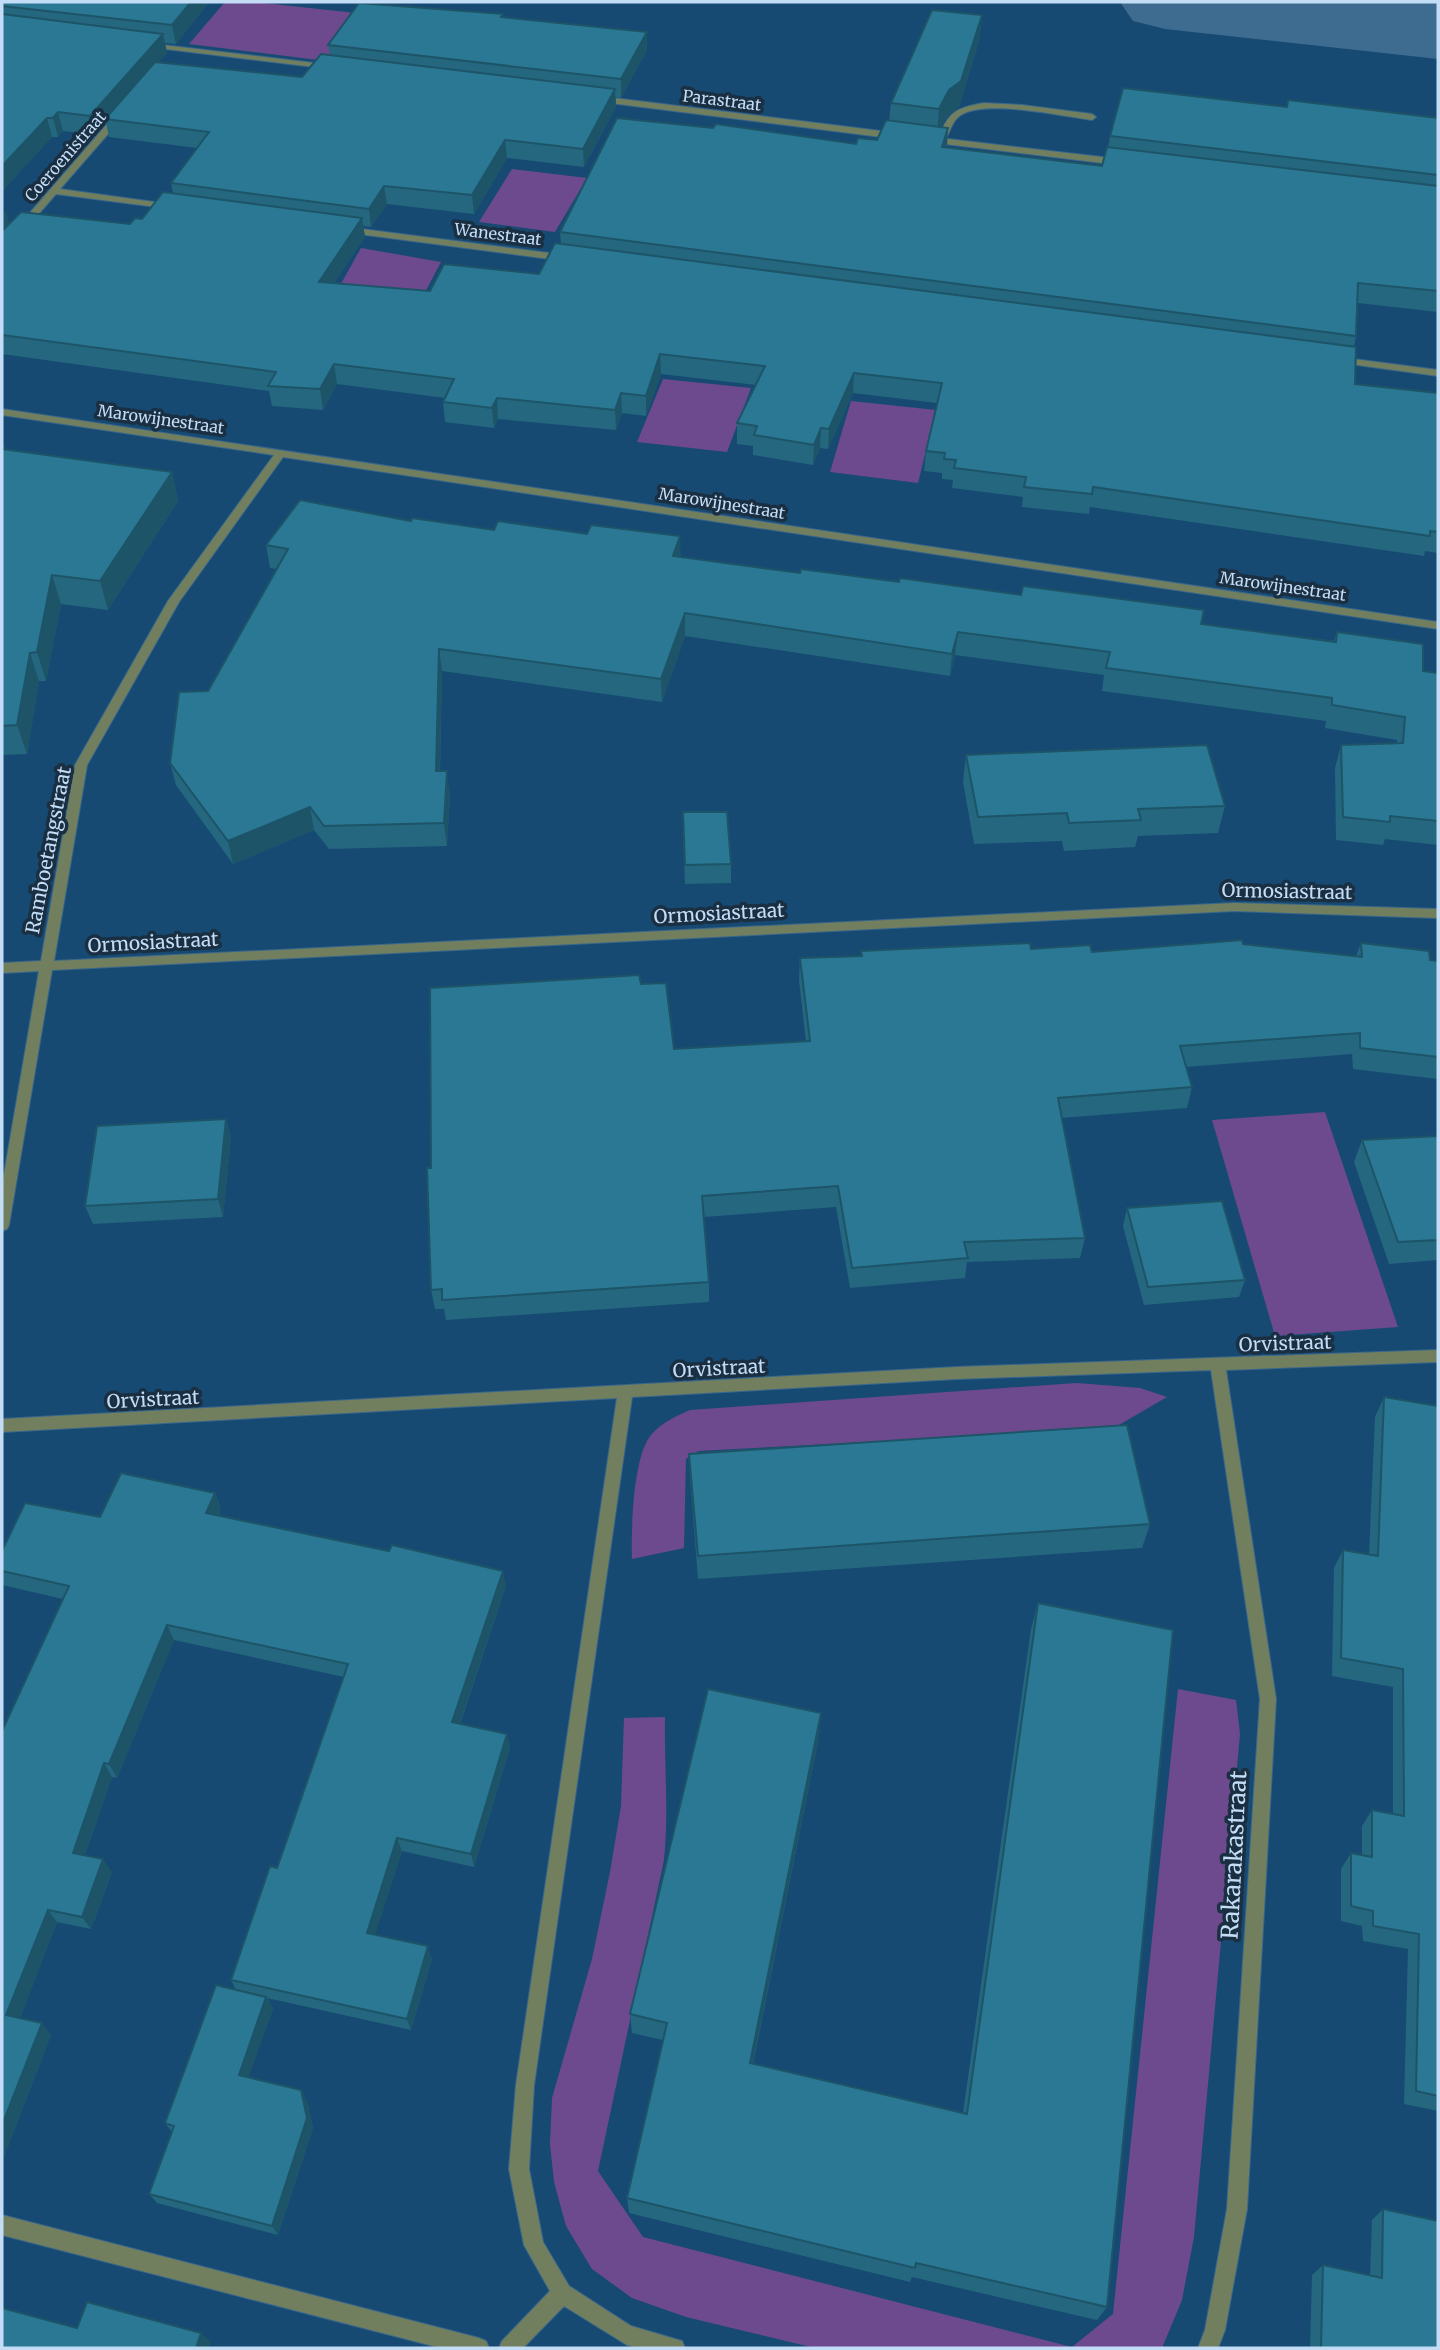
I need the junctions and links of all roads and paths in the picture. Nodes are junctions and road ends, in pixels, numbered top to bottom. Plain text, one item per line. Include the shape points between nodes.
1 (137, 44) edge
2 (178, 49) junction
3 (169, 59) dead end
4 (344, 69) edge
5 (580, 97) edge
6 (124, 110) edge
7 (1092, 117) dead end
8 (913, 138) edge
9 (927, 139) edge
10 (941, 141) junction
11 (1134, 164) edge
12 (53, 191) junction
13 (178, 208) edge
14 (330, 228) edge
15 (2, 250) edge
16 (579, 260) edge
17 (1327, 358) edge
18 (1438, 373) edge
19 (2, 412) edge
20 (281, 453) junction
21 (1438, 625) edge
22 (1438, 914) edge
23 (46, 966) junction
24 (2, 968) edge
25 (2, 1225) edge
26 (1438, 1356) edge
27 (1218, 1365) junction
28 (625, 1393) junction
29 (2, 1426) edge
30 (2, 2225) edge
31 (562, 2293) junction
32 (479, 2348) edge
33 (509, 2348) edge
34 (675, 2348) edge
35 (1208, 2348) edge

1 - 2 street
2 - 3 street
2 - 4 street
5 - 8 street, Parastraat
6 - 12 street, Coeroenistraat
7 - 10 street via 1012,108 965,109 954,115
9 - 10 street
10 - 11 street
12 - 13 street
12 - 15 street, Coeroenistraat
14 - 16 street, Wanestraat
17 - 18 street
19 - 20 street, Marowijnestraat
20 - 21 street, Marowijnestraat
20 - 23 street, Ramboetangstraat via 174,601 81,765
22 - 23 street, Ormosiastraat via 1234,907
23 - 24 street, Ormosiastraat
23 - 25 street, Ramboetangstraat
26 - 27 street, Orvistraat
27 - 28 street, Orvistraat via 957,1373
27 - 35 street, Rakarakastraat via 1268,1699 1237,2209
28 - 29 street, Orvistraat
28 - 31 street via 525,2085 519,2169 534,2245
30 - 32 street
31 - 33 street
31 - 34 street via 627,2335

